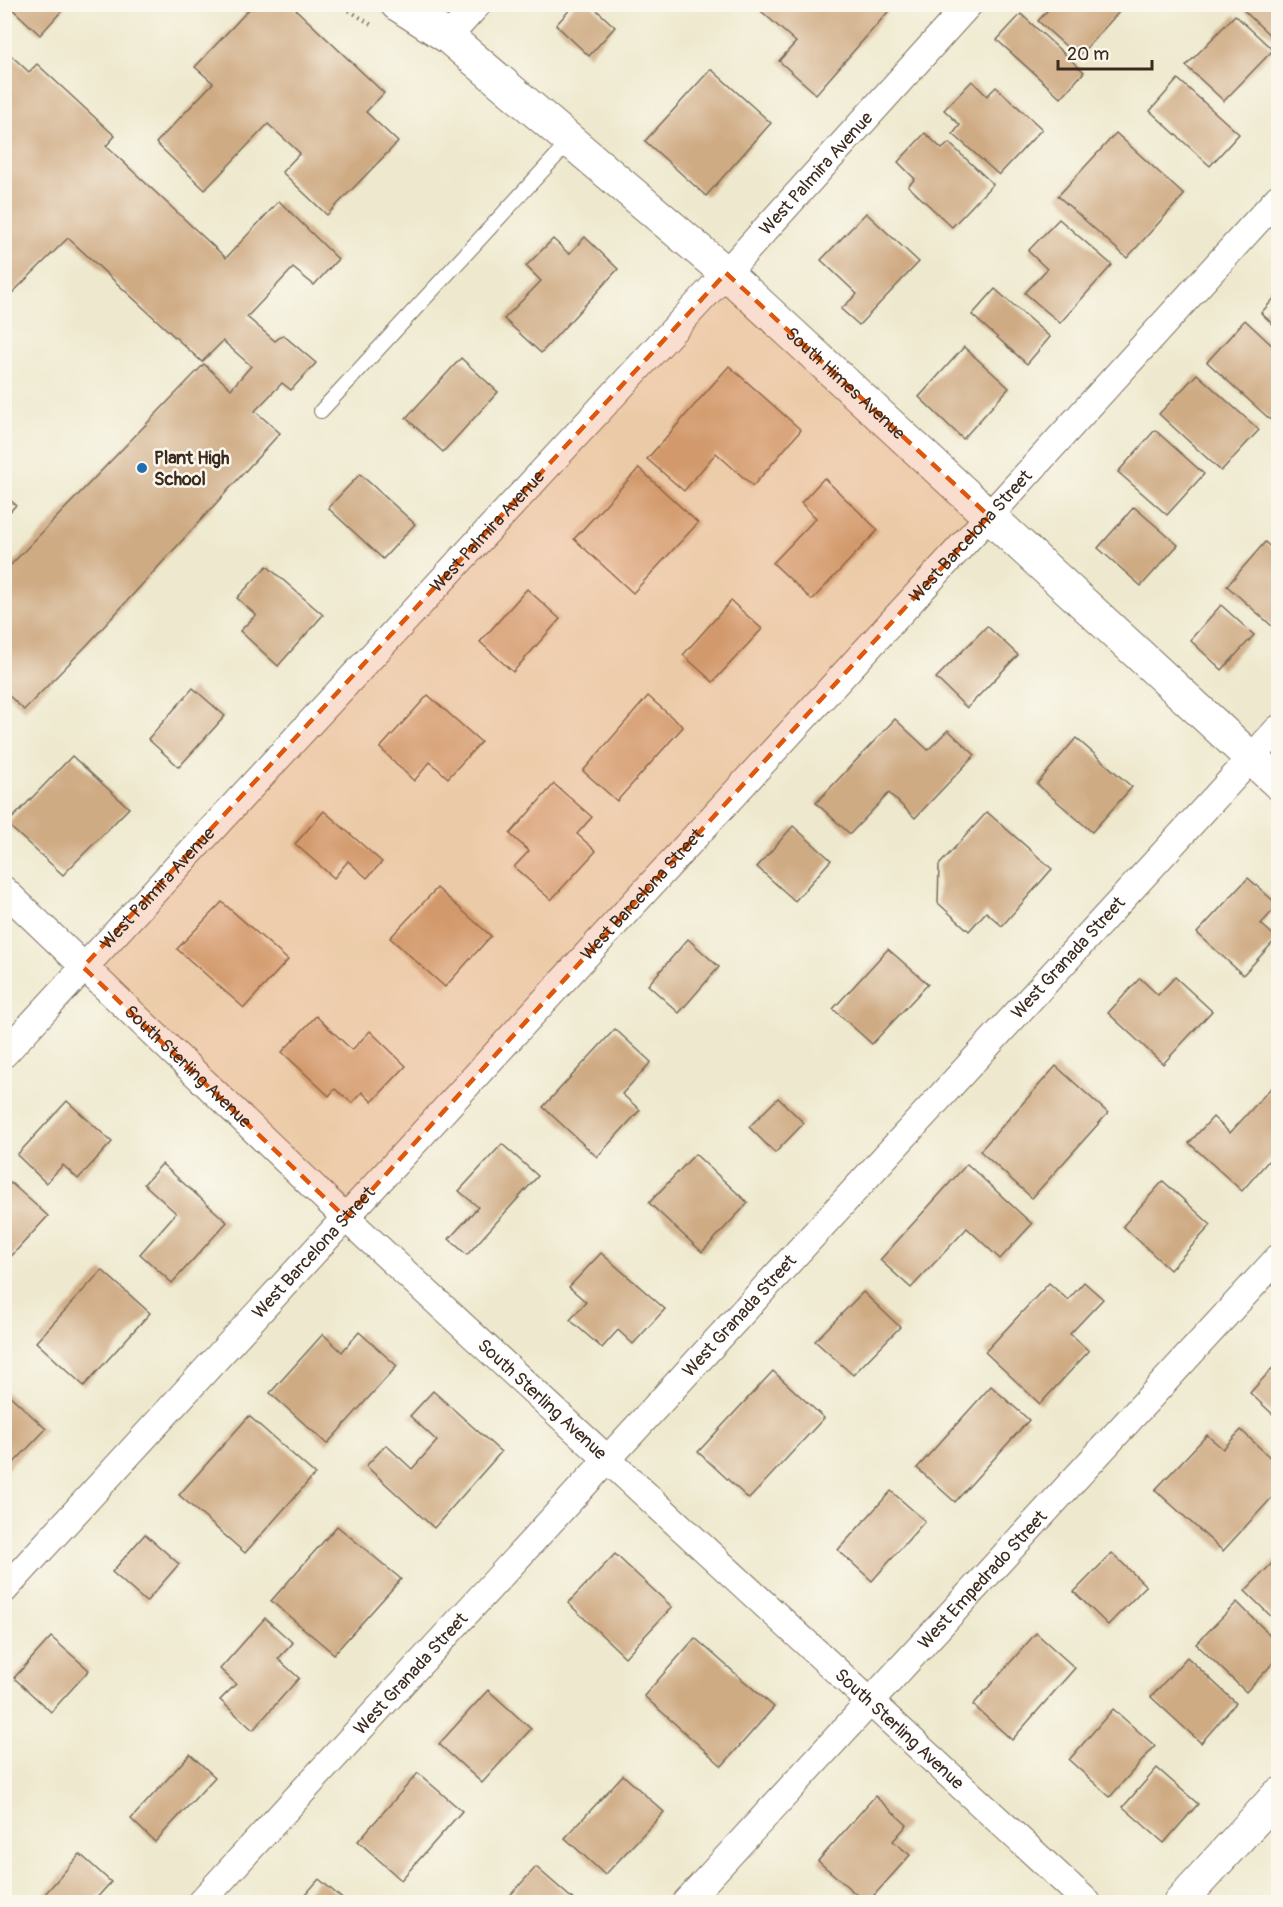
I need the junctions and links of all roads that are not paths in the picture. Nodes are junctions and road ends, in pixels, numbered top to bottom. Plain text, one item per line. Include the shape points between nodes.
1 (396, 4) edge
2 (478, 4) edge
3 (969, 4) edge
4 (448, 37) junction
5 (570, 141) junction
6 (1278, 198) edge
7 (726, 273) junction
8 (321, 411) dead end
9 (989, 516) junction
10 (1278, 729) edge
11 (1252, 759) junction
12 (1278, 783) edge
13 (4, 890) edge
14 (83, 967) junction
15 (4, 1054) edge
16 (346, 1218) junction
17 (1278, 1258) edge
18 (608, 1460) junction
19 (4, 1590) edge
20 (871, 1702) junction
21 (1278, 1795) edge
22 (201, 1902) edge
23 (686, 1902) edge
24 (1086, 1902) edge
25 (1180, 1902) edge

1 - 4 street, South Himes Avenue
2 - 4 street
3 - 7 street, West Palmira Avenue
4 - 5 street, South Himes Avenue
5 - 7 street, South Himes Avenue
5 - 8 lane
6 - 9 street, West Barcelona Street
7 - 9 street, South Himes Avenue
7 - 14 street, West Palmira Avenue
9 - 11 street, South Himes Avenue
9 - 16 street, West Barcelona Street
10 - 11 street, West Granada Street
11 - 12 street, South Himes Avenue
11 - 18 street, West Granada Street
13 - 14 street, South Sterling Avenue
14 - 15 street, West Palmira Avenue
14 - 16 street, South Sterling Avenue
16 - 18 street, South Sterling Avenue
16 - 19 street, West Barcelona Street
17 - 20 street, West Empedrado Street
18 - 20 street, South Sterling Avenue
18 - 22 street, West Granada Street
20 - 23 street, West Empedrado Street
20 - 24 street, South Sterling Avenue
21 - 25 street

